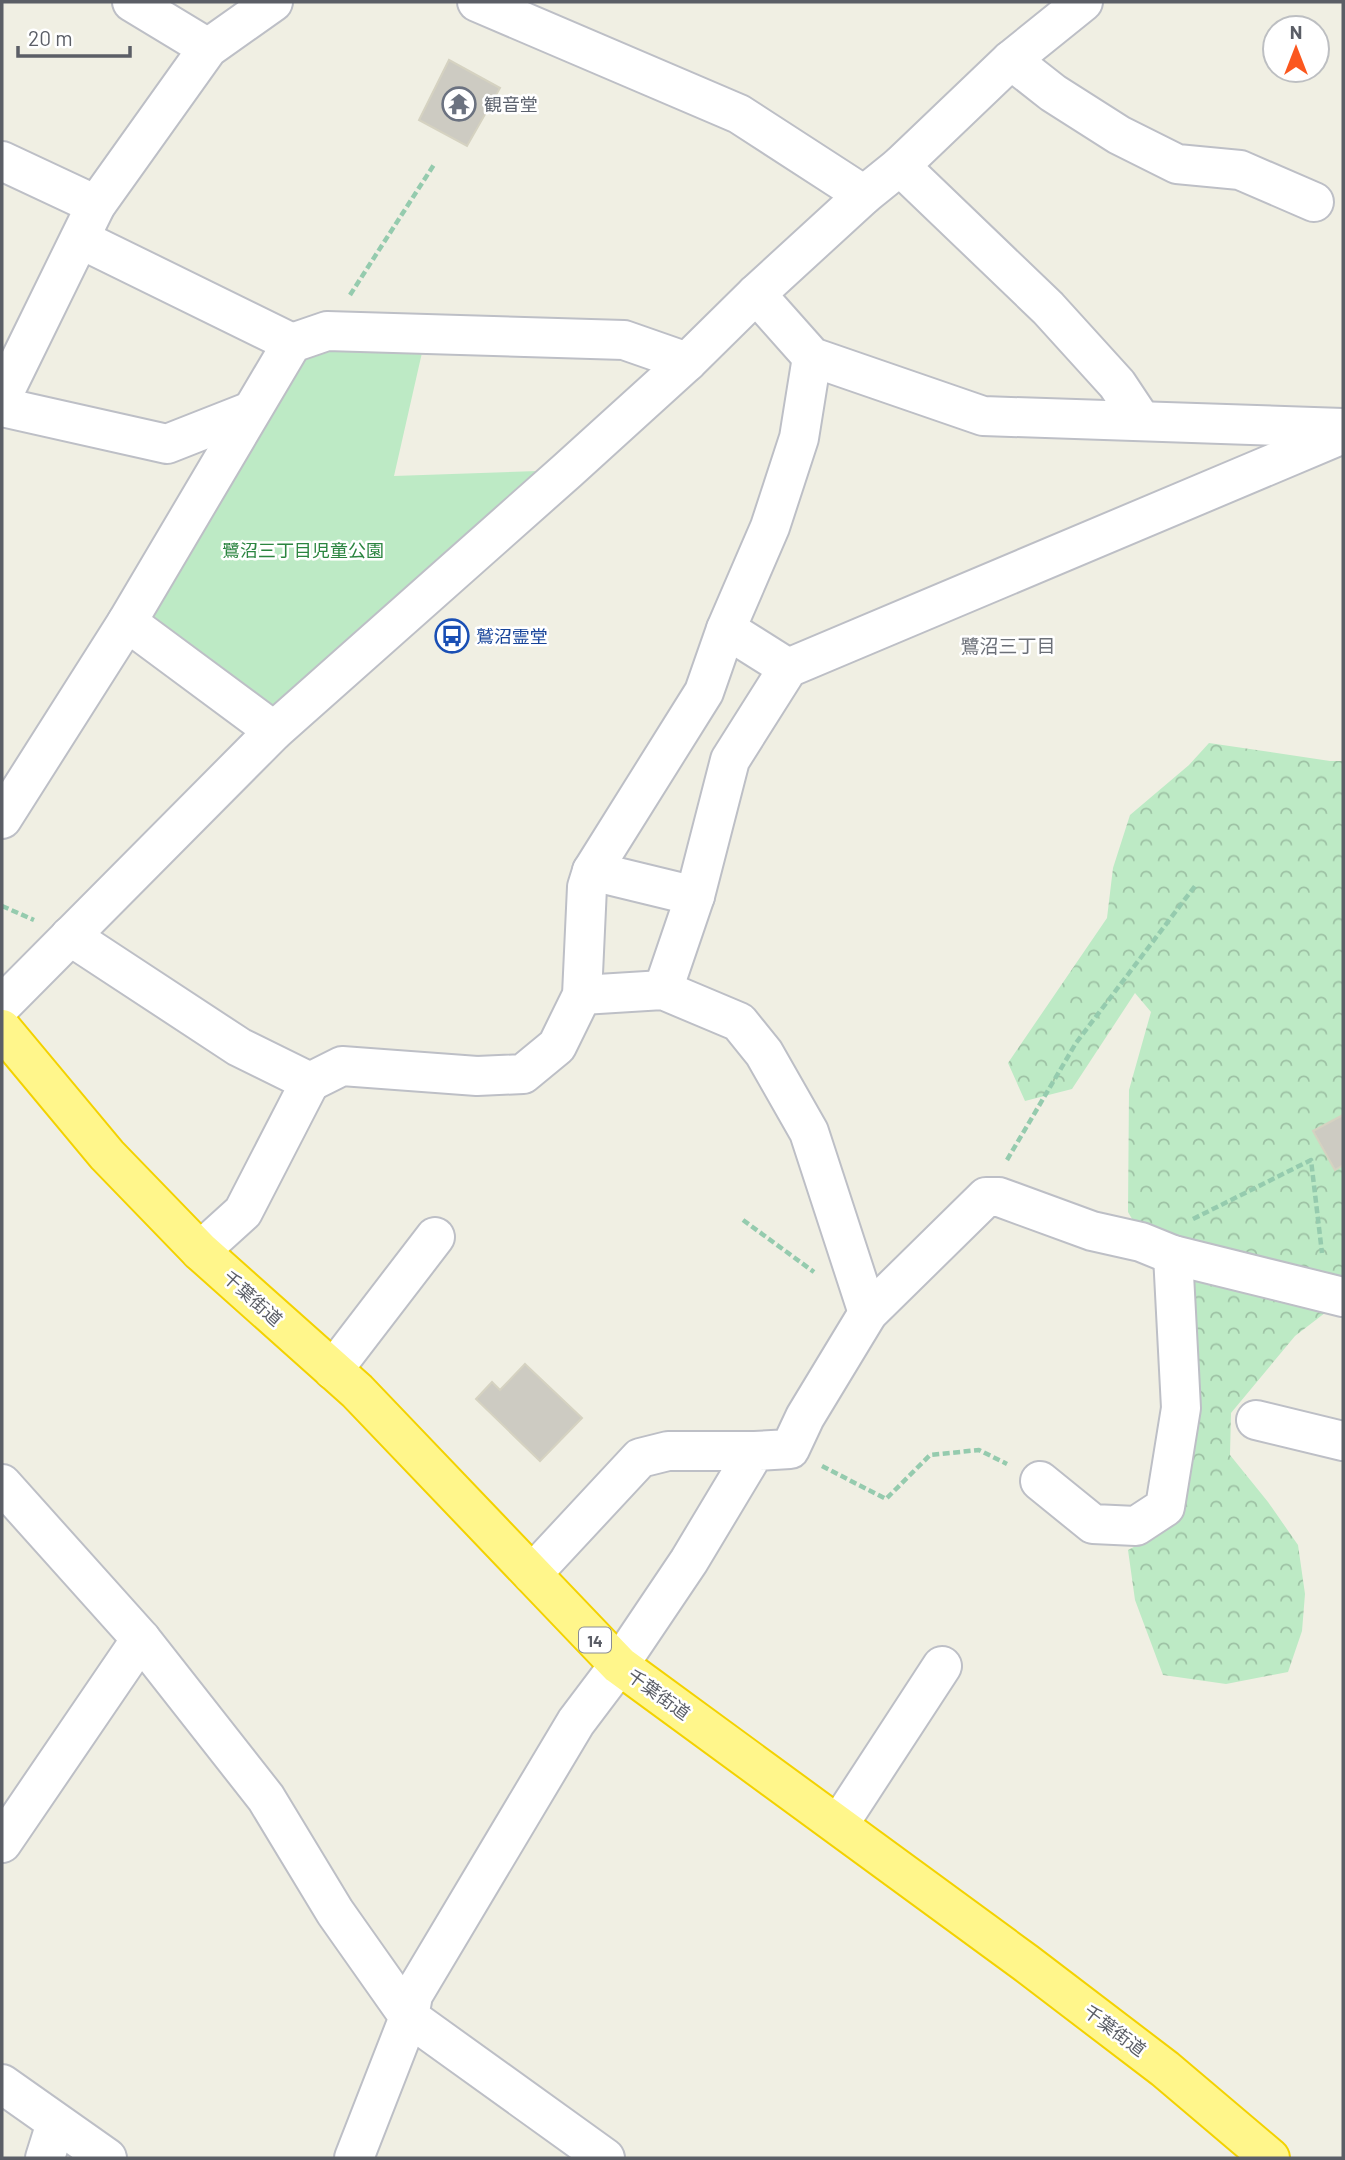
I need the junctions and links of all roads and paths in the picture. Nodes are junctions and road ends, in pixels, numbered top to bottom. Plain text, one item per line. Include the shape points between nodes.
1 (132, 2) edge
2 (273, 2) edge
3 (477, 2) edge
4 (1083, 2) edge
5 (208, 48) junction
6 (1011, 61) junction
7 (2, 161) edge
8 (435, 163) dead end
9 (900, 166) junction
10 (863, 195) junction
11 (1314, 202) dead end
12 (96, 205) junction
13 (80, 239) junction
14 (756, 293) junction
15 (310, 337) junction
16 (812, 357) junction
17 (687, 362) junction
18 (2, 397) edge
19 (2, 407) edge
20 (251, 411) junction
21 (1141, 420) junction
22 (1343, 428) edge
23 (1343, 434) edge
24 (127, 622) junction
25 (726, 629) junction
26 (788, 668) junction
27 (274, 731) junction
28 (2, 819) edge
29 (592, 871) junction
30 (1195, 886) dead end
31 (695, 896) junction
32 (69, 936) junction
33 (663, 990) junction
34 (582, 995) junction
35 (2, 1005) edge
36 (2, 1029) edge
37 (310, 1082) junction
38 (986, 1197) junction
39 (743, 1220) dead end
40 (435, 1237) dead end
41 (1180, 1238) junction
42 (200, 1251) junction
43 (816, 1274) dead end
44 (1335, 1296) edge
45 (867, 1313) junction
46 (333, 1370) junction
47 (1256, 1420) dead end
48 (1343, 1441) edge
49 (772, 1450) junction
50 (1040, 1481) joint
51 (2, 1483) edge
52 (532, 1574) junction
53 (141, 1639) junction
54 (619, 1665) junction
55 (942, 1666) dead end
56 (839, 1824) junction
57 (2, 1843) edge
58 (408, 2017) junction
59 (2, 2084) edge
60 (57, 2123) junction
61 (45, 2158) edge
62 (107, 2158) edge
63 (354, 2158) edge
64 (605, 2158) edge
65 (1270, 2158) edge

1 - 5 street
2 - 5 street
3 - 10 street via 739,114
4 - 6 street
5 - 12 street
6 - 9 street
6 - 11 street via 1119,135 1177,164 1240,170
7 - 12 street
8 - 15 path
9 - 10 street
9 - 21 street via 1048,308 1117,384
10 - 14 street
12 - 13 street
13 - 15 street
13 - 18 street
14 - 16 street
14 - 17 street
15 - 17 street via 624,340
15 - 20 street
16 - 21 street via 983,416
16 - 25 street via 799,438 770,527
17 - 27 street
19 - 20 street via 167,444
20 - 24 street
21 - 22 street
23 - 26 street
24 - 27 street
24 - 28 street
25 - 26 street
25 - 29 street via 704,692
26 - 31 street via 730,760
27 - 32 street
29 - 31 street
29 - 34 street via 587,887
30 - 38 path via 1076,1043
31 - 33 street
32 - 35 street
32 - 37 street via 239,1046
33 - 34 street
33 - 45 street via 739,1022 764,1053 808,1132
34 - 37 street via 557,1046 523,1074 477,1076 342,1066
36 - 42 highway, 千葉街道 / 14 via 107,1155
37 - 42 street via 243,1212
38 - 41 street via 999,1197 1092,1231 1141,1242
38 - 45 street
39 - 43 path
40 - 46 street
41 - 44 street
41 - 44 path via 1311,1160
41 - 50 street via 1181,1408 1165,1507 1136,1526 1093,1524
42 - 46 highway, 千葉街道 / 14
45 - 49 street via 804,1418
46 - 52 highway, 千葉街道 / 14
47 - 48 street
49 - 50 path via 886,1499 930,1455 979,1450
49 - 52 street via 668,1451 640,1458
49 - 54 street
51 - 53 street
52 - 54 highway, 千葉街道 / 14
53 - 57 street
53 - 58 street via 266,1798 335,1912
54 - 56 highway, 千葉街道 / 14
54 - 58 street via 576,1722 467,1903 413,1995
55 - 56 street
56 - 65 highway, 千葉街道 / 14 via 1165,2069
58 - 63 street
58 - 64 street
59 - 60 street
60 - 61 street
60 - 62 street

